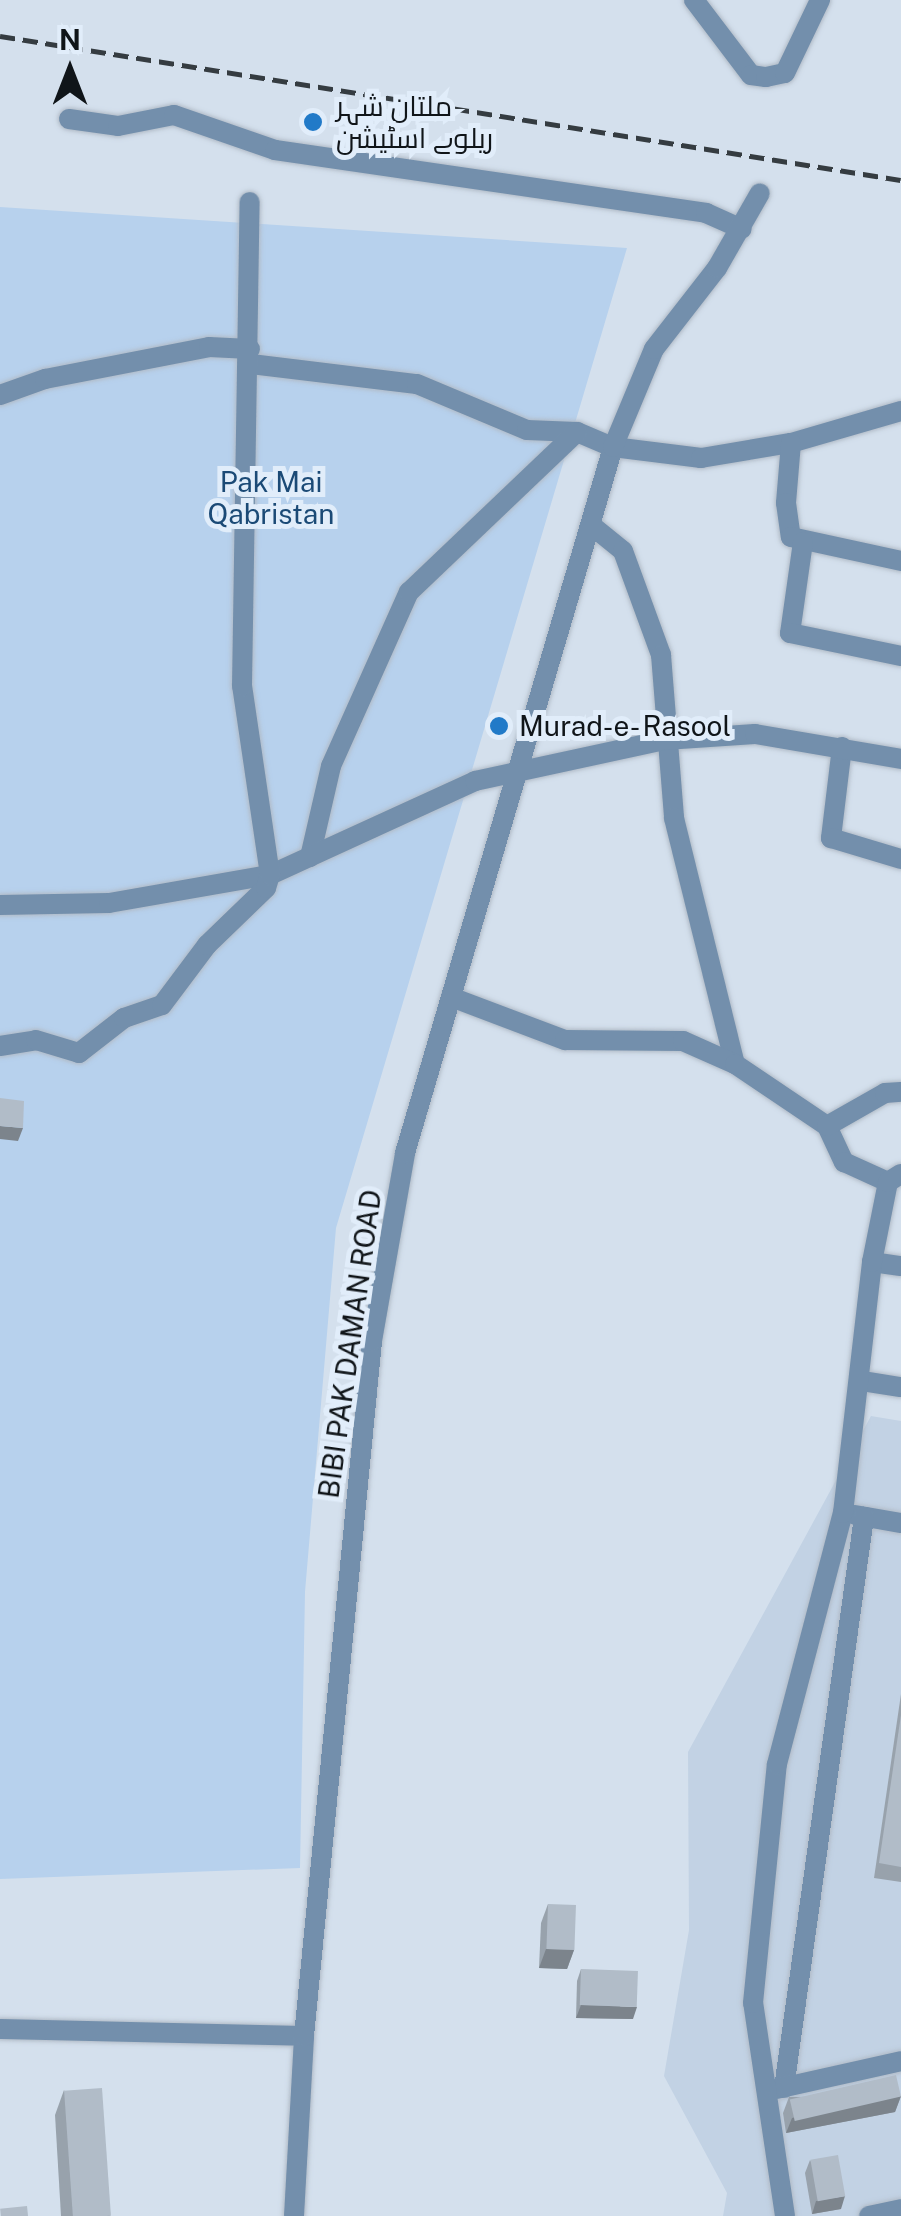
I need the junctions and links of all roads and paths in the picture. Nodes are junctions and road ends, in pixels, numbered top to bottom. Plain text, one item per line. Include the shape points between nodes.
1 (694, 0) edge
2 (820, 0) edge
3 (70, 118) dead end
4 (760, 193) dead end
5 (250, 202) dead end
6 (742, 229) junction
7 (251, 356) junction
8 (0, 380) edge
9 (25, 384) junction
10 (0, 395) edge
11 (901, 411) edge
12 (578, 432) junction
13 (791, 444) junction
14 (613, 447) junction
15 (592, 525) junction
16 (803, 542) junction
17 (901, 560) edge
18 (901, 656) edge
19 (665, 740) junction
20 (842, 747) junction
21 (901, 759) edge
22 (518, 768) junction
23 (310, 857) junction
24 (901, 858) edge
25 (270, 875) junction
26 (0, 905) edge
27 (451, 997) junction
28 (0, 1046) edge
29 (735, 1064) junction
30 (901, 1092) edge
31 (827, 1126) junction
32 (894, 1178) edge
33 (872, 1262) junction
34 (901, 1266) edge
35 (862, 1381) junction
36 (901, 1388) edge
37 (853, 1515) junction
38 (901, 1524) edge
39 (0, 2029) edge
40 (304, 2036) junction
41 (901, 2061) edge
42 (774, 2090) junction
43 (901, 2210) edge
44 (294, 2216) edge
45 (785, 2216) edge
46 (869, 2216) edge

1 - 2 street via 751,74 785,73
3 - 6 street via 118,126 174,115 275,150 674,208
4 - 6 street, BIBI PAK DAMAN ROAD
5 - 7 street
6 - 14 street, BIBI PAK DAMAN ROAD via 654,349
7 - 9 street via 209,347
7 - 12 street via 416,384 527,430
7 - 25 street via 242,686
8 - 9 street
9 - 10 street
11 - 13 street
12 - 14 street
12 - 23 street via 409,592 331,766
13 - 14 street via 700,458
13 - 16 street via 786,525
14 - 15 street, BIBI PAK DAMAN ROAD
15 - 19 street via 623,552 649,618 667,689
15 - 22 street, BIBI PAK DAMAN ROAD
16 - 17 street
16 - 18 street via 790,633
19 - 20 street via 732,732
19 - 22 street
19 - 29 street via 674,818
20 - 21 street
20 - 24 street via 831,838
22 - 23 street
22 - 27 street, BIBI PAK DAMAN ROAD
23 - 25 street
25 - 26 street via 109,902
25 - 28 street via 266,888 206,945 162,1005 124,1018 79,1053 36,1040
27 - 29 street via 565,1040 684,1041
27 - 40 street, BIBI PAK DAMAN ROAD via 405,1153 372,1341
29 - 31 street
30 - 31 street via 885,1093
31 - 32 street via 844,1162
32 - 33 street
33 - 34 street
33 - 35 street
35 - 36 street
35 - 37 street
37 - 38 street
37 - 42 street
37 - 42 street via 777,1764 753,2003
39 - 40 street
40 - 44 street, BIBI PAK DAMAN ROAD
41 - 42 street
42 - 45 street
43 - 46 street

